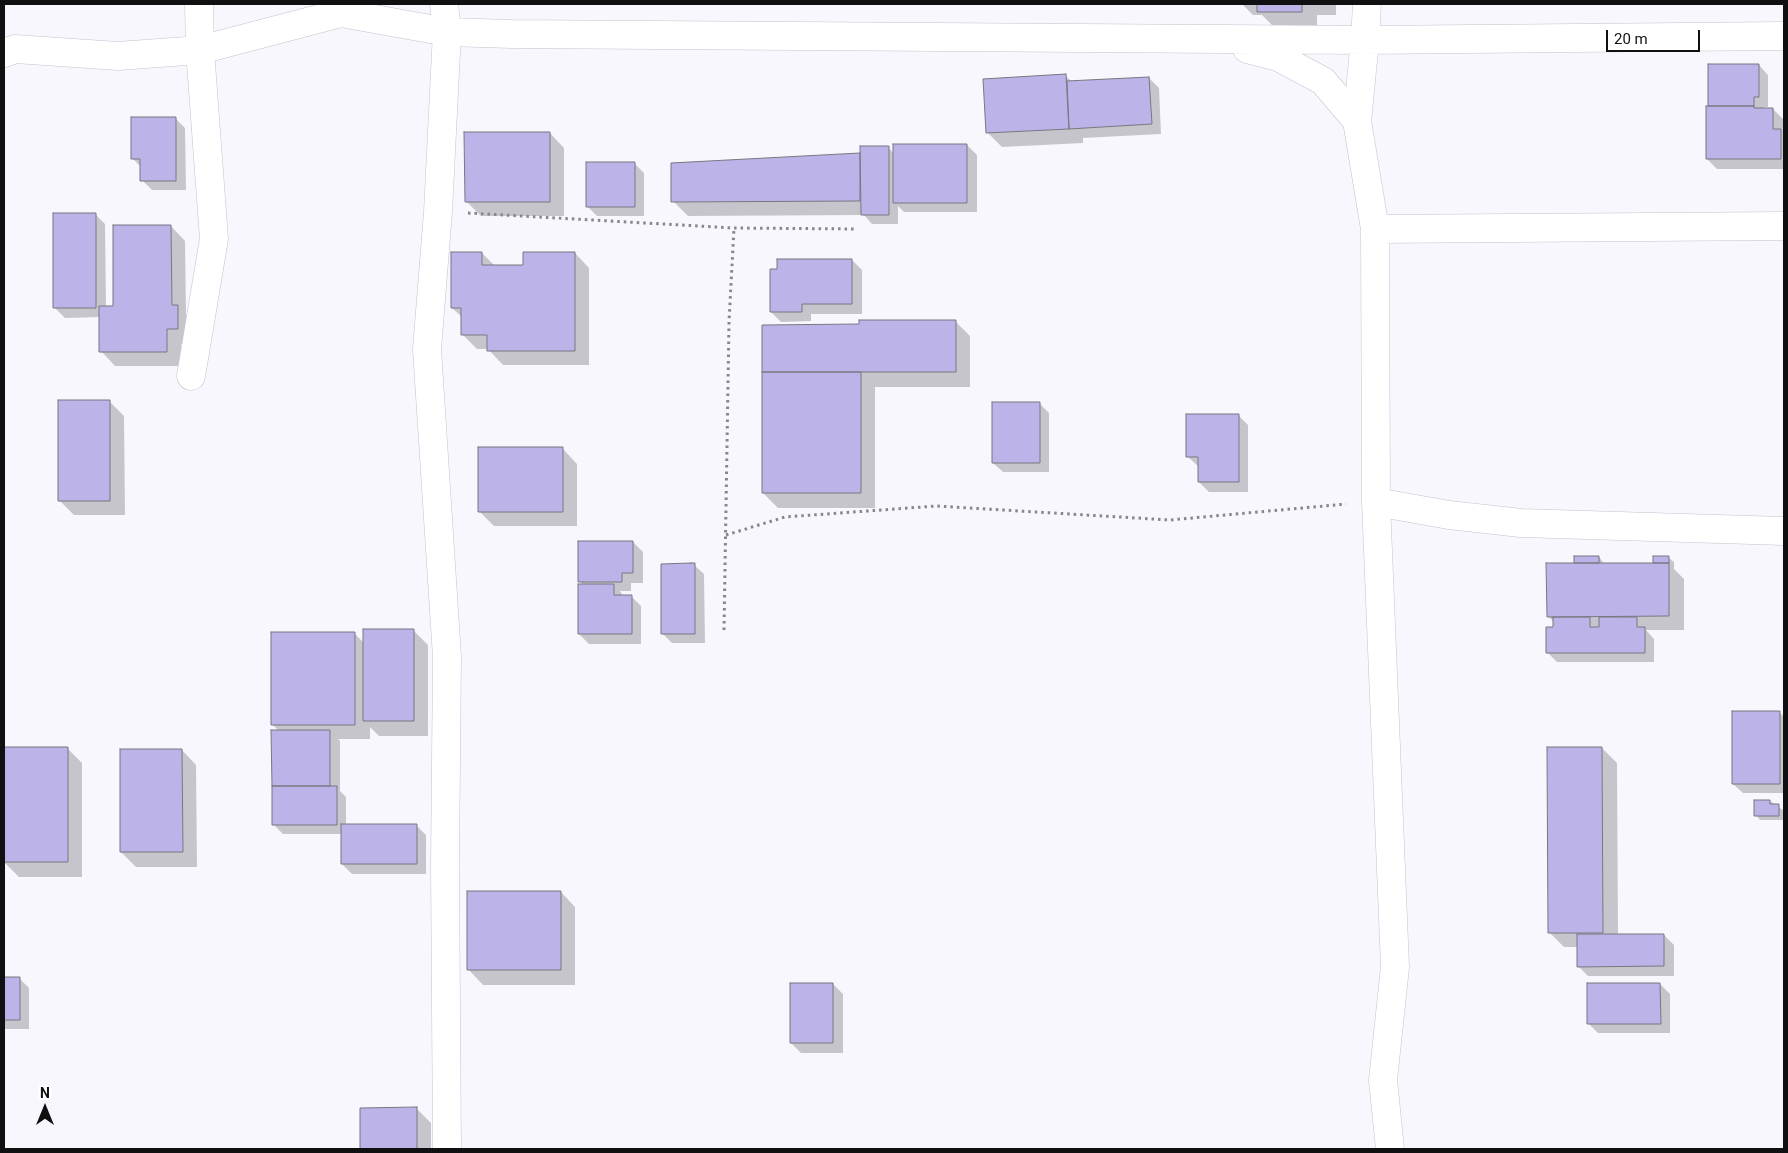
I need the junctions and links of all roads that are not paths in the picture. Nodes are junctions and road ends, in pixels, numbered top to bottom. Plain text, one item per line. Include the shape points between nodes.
1 (199, 4) edge
2 (444, 4) edge
3 (1367, 4) edge
4 (447, 32) junction
5 (1784, 36) edge
6 (1209, 39) junction
7 (1366, 40) junction
8 (200, 50) junction
9 (4, 53) edge
10 (1357, 121) junction
11 (1784, 226) edge
12 (1375, 229) junction
13 (191, 376) dead end
14 (1376, 502) junction
15 (1784, 531) edge
16 (447, 1149) edge
17 (1390, 1149) edge

1 - 8 street
2 - 4 street
3 - 7 street
4 - 6 street
4 - 8 street via 341,13
4 - 16 street via 427,349 447,657
5 - 7 street
6 - 7 street
6 - 10 street via 1278,57 1323,81
7 - 10 street
8 - 9 street via 118,56 15,49
8 - 13 street via 214,239
10 - 12 street
11 - 12 street
12 - 14 street
14 - 15 street via 1521,523
14 - 17 street via 1395,967 1383,1080

